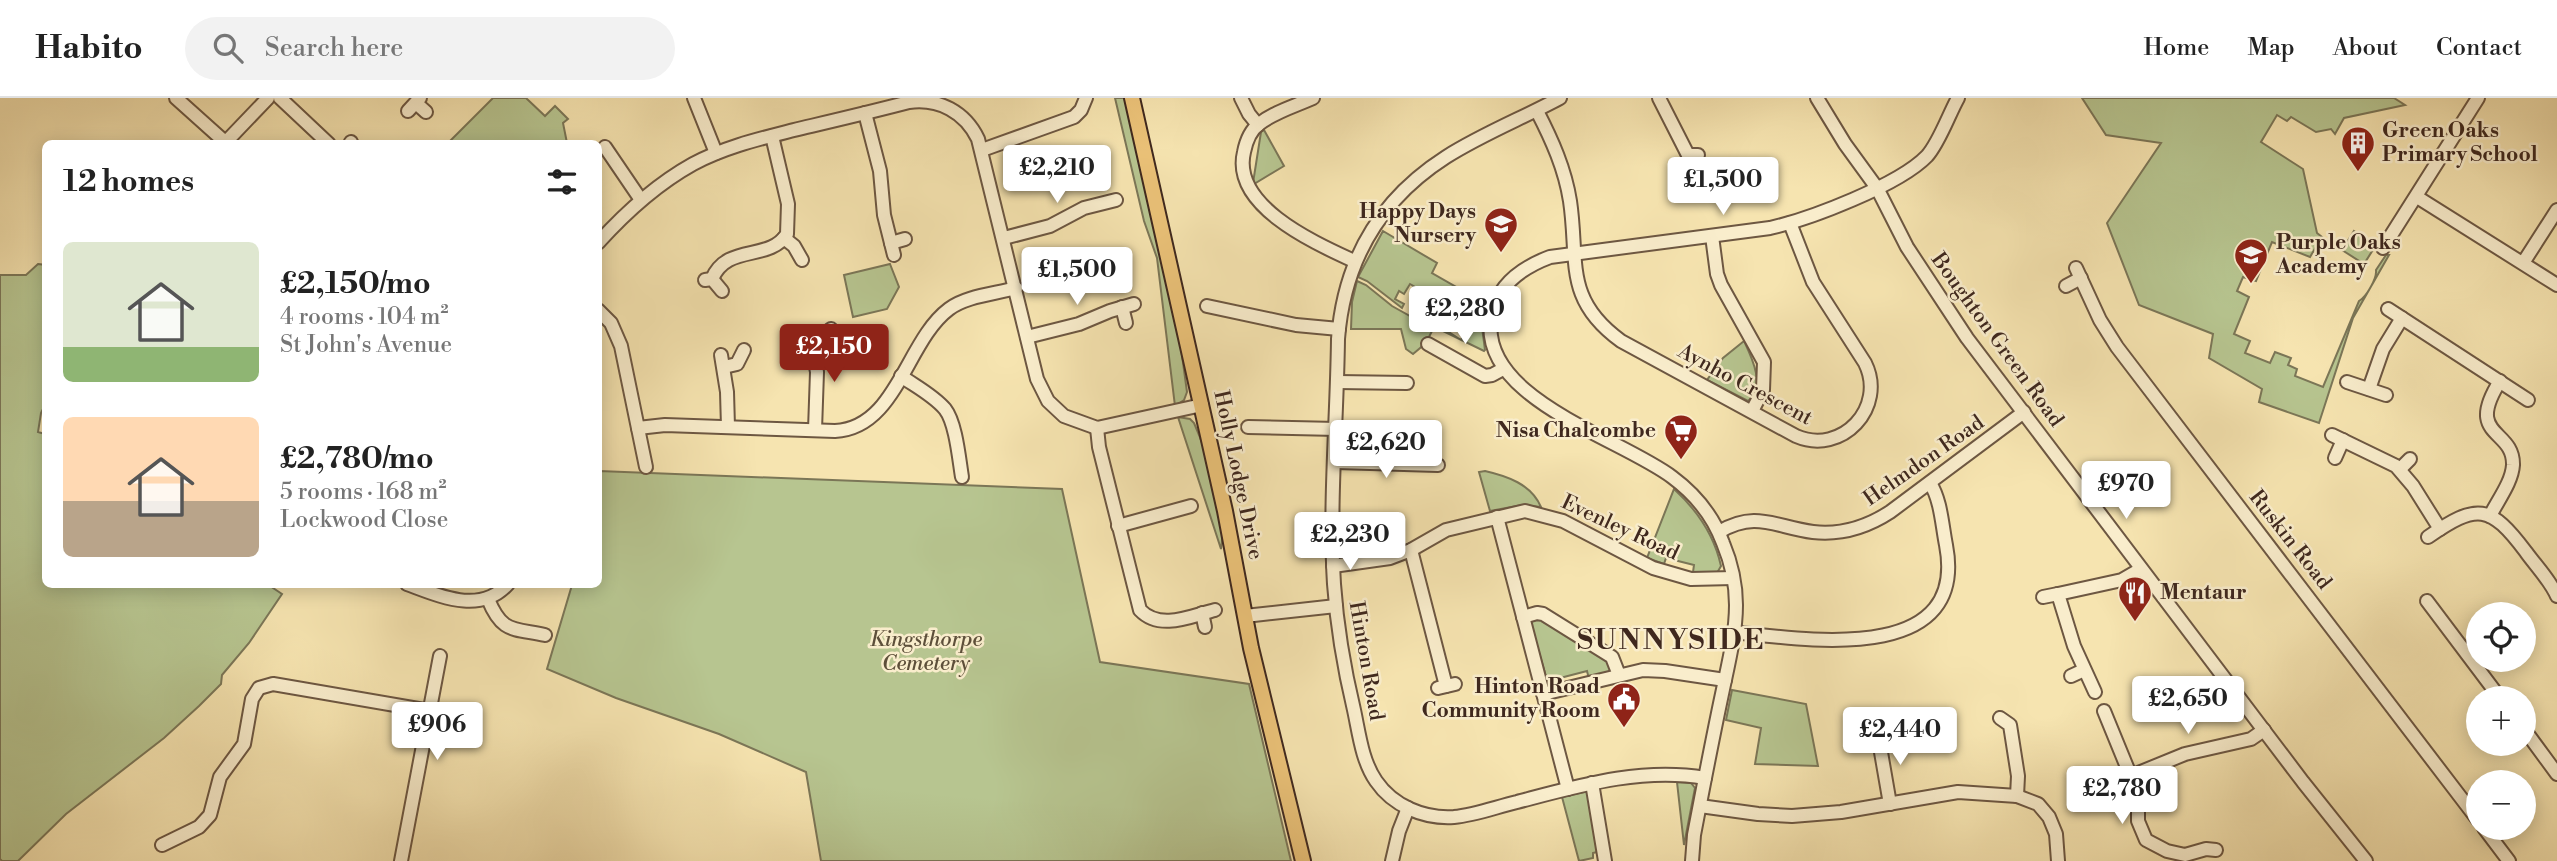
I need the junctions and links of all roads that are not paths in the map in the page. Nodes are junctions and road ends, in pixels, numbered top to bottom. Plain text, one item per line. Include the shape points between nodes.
1 (176, 98) edge
2 (268, 98) edge
3 (279, 98) edge
4 (694, 98) edge
5 (1086, 98) edge
6 (1132, 98) edge
7 (1241, 98) edge
8 (1312, 98) edge
9 (1560, 98) edge
10 (1659, 98) edge
11 (1817, 98) edge
12 (1958, 98) edge
13 (2478, 98) edge
14 (415, 104) edge
15 (955, 104) edge
16 (1536, 111) junction
17 (426, 113) dead end
18 (865, 113) junction
19 (1258, 125) junction
20 (772, 136) junction
21 (222, 140) edge
22 (228, 140) edge
23 (325, 140) edge
24 (604, 147) dead end
25 (982, 150) junction
26 (716, 153) junction
27 (1698, 155) dead end
28 (1877, 188) junction
29 (2417, 197) junction
30 (641, 200) junction
31 (1112, 204) dead end
32 (2557, 209) edge
33 (1790, 223) junction
34 (1712, 236) junction
35 (1004, 238) junction
36 (602, 239) edge
37 (784, 239) junction
38 (905, 239) dead end
39 (2384, 248) dead end
40 (1572, 252) junction
41 (802, 260) dead end
42 (1354, 261) junction
43 (2523, 263) junction
44 (2557, 285) edge
45 (2066, 286) dead end
46 (1016, 288) junction
47 (722, 291) dead end
48 (1207, 306) dead end
49 (2388, 309) dead end
50 (602, 314) edge
51 (2402, 318) junction
52 (1126, 323) dead end
53 (1339, 329) junction
54 (831, 330) dead end
55 (1027, 337) junction
56 (1428, 344) dead end
57 (744, 350) dead end
58 (1503, 369) junction
59 (901, 376) junction
60 (1338, 382) junction
61 (2347, 382) dead end
62 (2500, 382) junction
63 (1400, 387) dead end
64 (2369, 389) junction
65 (2386, 395) dead end
66 (2528, 400) dead end
67 (1202, 405) junction
68 (1752, 411) junction
69 (2024, 412) junction
70 (727, 426) junction
71 (1248, 427) dead end
72 (638, 428) junction
73 (1097, 428) junction
74 (1337, 429) junction
75 (815, 430) junction
76 (2335, 458) dead end
77 (2410, 459) dead end
78 (1336, 461) junction
79 (1438, 465) dead end
80 (646, 467) dead end
81 (2397, 467) junction
82 (956, 471) dead end
83 (1930, 483) junction
84 (1191, 506) dead end
85 (2490, 516) junction
86 (1497, 517) junction
87 (1118, 526) junction
88 (2440, 529) junction
89 (1719, 532) junction
90 (2428, 537) dead end
91 (1411, 550) junction
92 (1333, 566) junction
93 (2141, 569) junction
94 (1733, 578) junction
95 (419, 588) edge
96 (503, 588) edge
97 (2058, 594) junction
98 (2557, 596) edge
99 (2043, 597) dead end
100 (488, 599) junction
101 (2427, 601) dead end
102 (1336, 606) junction
103 (1215, 610) dead end
104 (1202, 614) junction
105 (1245, 616) junction
106 (1523, 617) junction
107 (1205, 627) dead end
108 (1734, 632) junction
109 (545, 635) dead end
110 (440, 656) dead end
111 (2084, 670) junction
112 (1619, 675) junction
113 (2071, 676) dead end
114 (1725, 680) junction
115 (1446, 686) dead end
116 (2491, 686) edge
117 (2095, 692) dead end
118 (1543, 694) junction
119 (430, 711) junction
120 (2104, 711) dead end
121 (2009, 721) dead end
122 (2264, 730) junction
123 (1879, 735) dead end
124 (2536, 745) edge
125 (2557, 774) edge
126 (2131, 776) junction
127 (1705, 778) junction
128 (1592, 783) junction
129 (1568, 789) junction
130 (2017, 796) junction
131 (1889, 804) junction
132 (2466, 804) edge
133 (1700, 806) junction
134 (1408, 808) junction
135 (2493, 840) edge
136 (162, 845) dead end
137 (2210, 846) dead end
138 (401, 861) edge
139 (1303, 861) edge
140 (1392, 861) edge
141 (1605, 861) edge
142 (1692, 861) edge
143 (2058, 861) edge
144 (2366, 861) edge
145 (2510, 861) edge

1 - 21 street
2 - 22 street
3 - 23 street
4 - 26 street
5 - 25 street via 1074,117
6 - 67 main road, Holly Lodge Drive
7 - 19 street
8 - 19 street
9 - 16 street, Hinton Road
10 - 27 street via 1688,155
11 - 28 street, Boughton Green Road
12 - 28 street via 1926,157
13 - 29 street
14 - 17 street
15 - 18 street via 919,101
15 - 25 street
16 - 40 street, Aynho Crescent via 1563,171 1570,201
16 - 42 street, Hinton Road via 1423,173 1383,214
18 - 20 street
18 - 38 street via 893,249
19 - 42 street via 1247,141 1242,161 1250,190 1289,226
20 - 26 street
20 - 37 street via 788,204
24 - 30 street
25 - 35 street
26 - 30 street via 674,175
28 - 33 street
28 - 69 street, Boughton Green Road via 1907,247 1943,302
29 - 39 street
29 - 43 street
30 - 36 street
31 - 35 street via 1084,208 1049,226
32 - 43 street
33 - 34 street
33 - 68 street, Aynho Crescent via 1813,282 1868,369 1871,399 1853,428 1826,440 1803,439
34 - 40 street
34 - 68 street via 1721,285 1764,362 1763,390
35 - 46 street
37 - 41 street
37 - 47 street via 718,268 708,279
40 - 58 street via 1528,266 1498,297 1491,338
40 - 68 street, Aynho Crescent via 1580,290 1608,331
42 - 53 street, Hinton Road
43 - 44 street
45 - 132 street, Ruskin Road via 2078,273 2117,346
46 - 55 street
46 - 59 street via 951,307 933,325
48 - 53 street via 1252,310 1296,325
49 - 51 street
50 - 72 street via 618,337
51 - 62 street
51 - 64 street via 2383,349
52 - 55 street via 1128,305
53 - 60 street, Hinton Road
54 - 75 street via 812,346 817,381
55 - 73 street via 1037,379 1048,401 1065,416
56 - 58 street via 1485,376
57 - 70 street via 737,364 723,361
58 - 89 street via 1540,402 1676,480
59 - 75 street via 877,412 860,425
59 - 82 street via 947,411 953,426
60 - 63 street
60 - 74 street, Hinton Road
61 - 64 street
62 - 66 street
62 - 85 street via 2486,415 2511,453 2513,467
64 - 65 street
67 - 73 street
67 - 105 main road, Holly Lodge Drive
69 - 83 street, Helmdon Road
69 - 93 street, Boughton Green Road
70 - 72 street
70 - 75 street
71 - 74 street
72 - 80 street
73 - 87 street
74 - 78 street, Hinton Road
76 - 81 street via 2337,438
77 - 81 street
78 - 79 street
78 - 92 street, Hinton Road
81 - 88 street
83 - 89 street, Helmdon Road via 1883,517 1850,529 1815,532 1756,520
83 - 108 street via 1950,570 1942,599 1925,619 1888,634 1841,640
84 - 87 street via 1178,516
85 - 88 street via 2464,516
85 - 98 street via 2508,528
86 - 91 street, Evenley Road via 1446,530
86 - 94 street, Evenley Road via 1522,512 1545,515 1653,568 1691,579
86 - 106 street
87 - 104 street via 1140,610 1164,622
88 - 90 street
89 - 94 street
91 - 92 street, Evenley Road via 1380,561
91 - 115 street
92 - 102 street, Hinton Road
93 - 97 street via 2122,580
93 - 122 street, Boughton Green Road
94 - 108 street
95 - 100 street via 451,599
96 - 100 street
97 - 99 street
97 - 111 street
100 - 109 street via 505,626
101 - 116 street
102 - 105 street
102 - 134 street, Hinton Road via 1366,761 1380,786
103 - 104 street
104 - 107 street
105 - 139 main road, Holly Lodge Drive
106 - 112 street via 1543,614 1612,657
106 - 118 street
108 - 114 street
110 - 119 street
111 - 113 street
111 - 117 street
112 - 114 street via 1655,670
112 - 118 street
114 - 127 street
118 - 129 street
119 - 136 street via 273,684 259,688 252,699 244,744 220,777 210,815 199,827
119 - 138 street
120 - 126 street
121 - 130 street
122 - 126 street via 2251,739 2185,754
122 - 144 street, Boughton Green Road
123 - 131 street
124 - 125 street
126 - 137 street via 2146,840 2185,855
127 - 128 street, Hinton Road via 1659,775
127 - 133 street
128 - 129 street, Hinton Road
128 - 141 street
129 - 134 street, Hinton Road via 1453,817
130 - 131 street via 1958,792
130 - 143 street via 2038,804 2049,817
131 - 133 street via 1791,816
133 - 142 street
134 - 140 street
135 - 145 street

